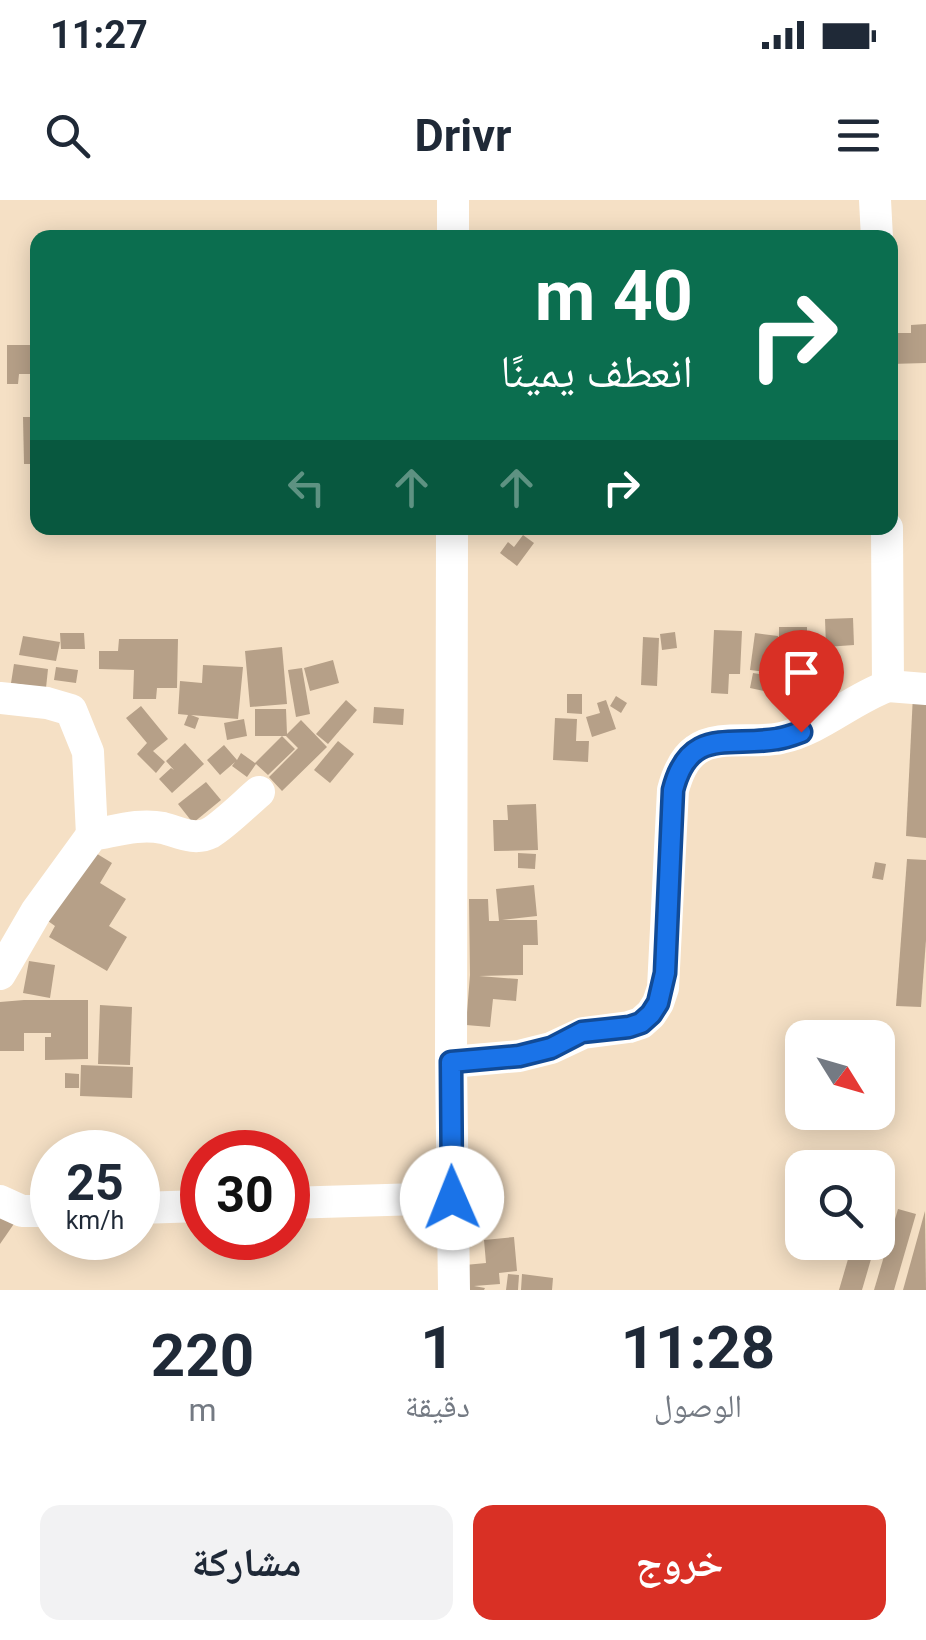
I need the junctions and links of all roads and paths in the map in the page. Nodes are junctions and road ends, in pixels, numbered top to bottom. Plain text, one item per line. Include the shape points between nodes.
1 (453, 200) edge
2 (875, 200) edge
3 (453, 230) edge
4 (877, 230) edge
5 (452, 535) edge
6 (887, 535) edge
7 (888, 686) junction
8 (926, 689) edge
9 (0, 698) edge
10 (260, 792) dead end
11 (92, 835) junction
12 (0, 974) edge
13 (451, 1062) junction
14 (452, 1198) junction
15 (0, 1201) edge
16 (310, 1202) edge
17 (30, 1211) edge
18 (454, 1290) edge

1 - 3 street
2 - 4 street
5 - 13 street
6 - 7 street
7 - 8 street
7 - 13 street via 801,732 709,743 684,763 673,790 663,988 641,1023 582,1032 519,1056
9 - 11 street via 71,710 88,752
10 - 11 street via 209,833 134,826
11 - 12 street
13 - 14 street
14 - 16 street
14 - 18 street
15 - 17 street

